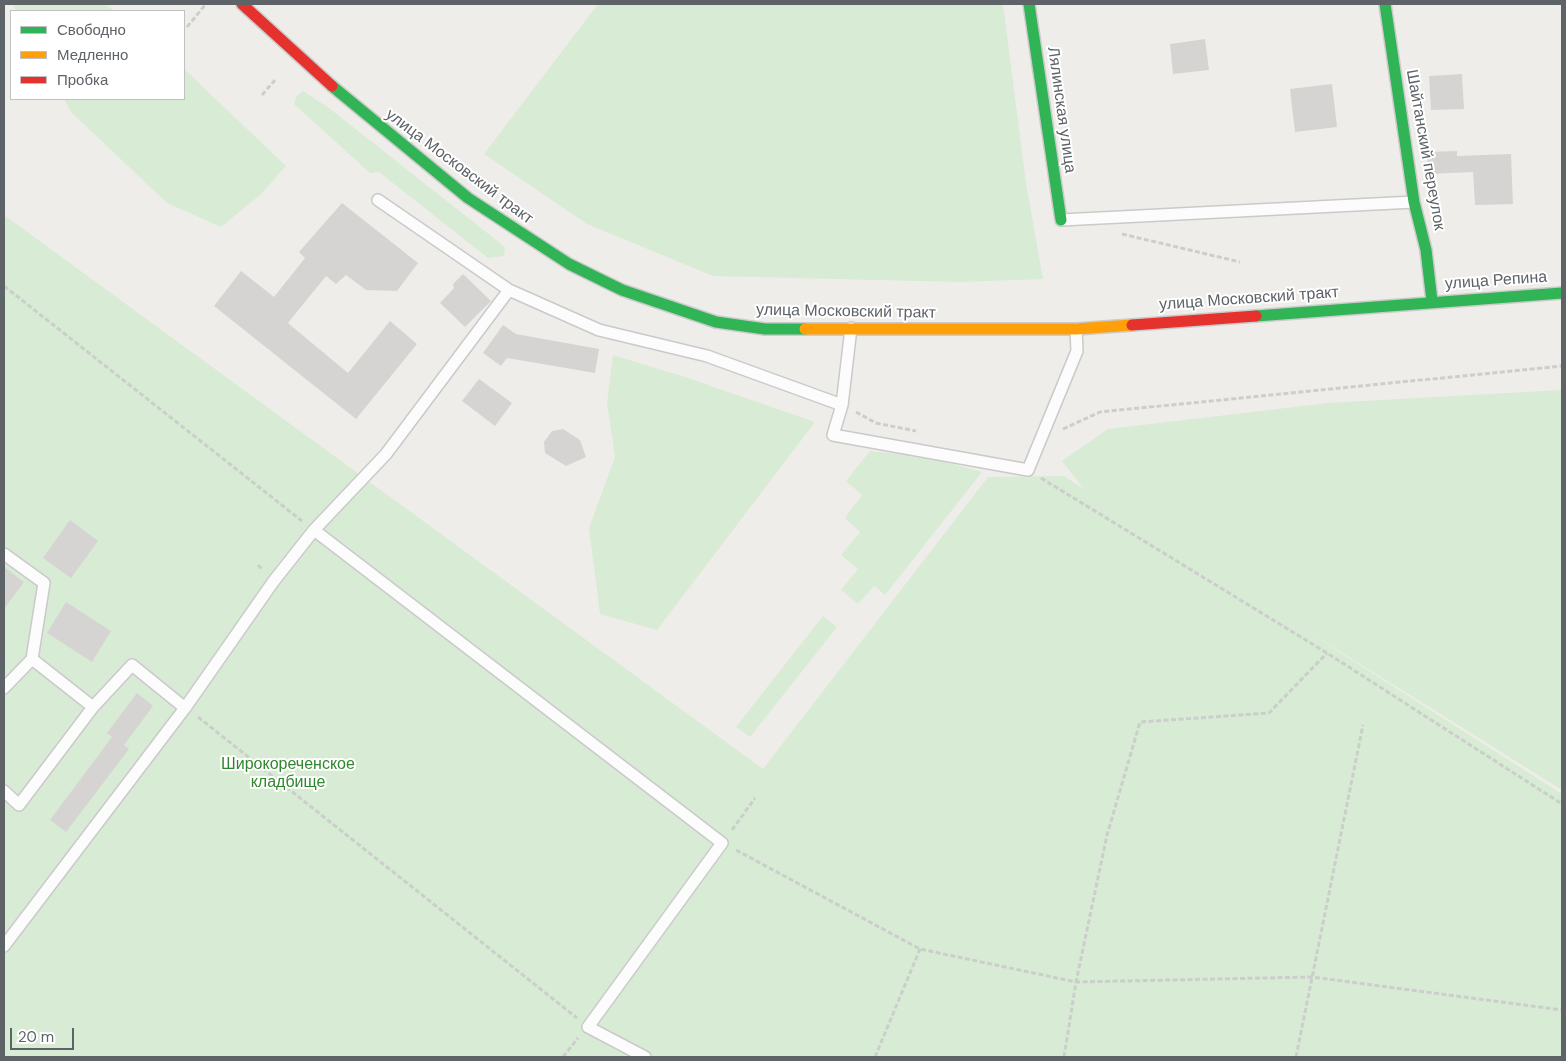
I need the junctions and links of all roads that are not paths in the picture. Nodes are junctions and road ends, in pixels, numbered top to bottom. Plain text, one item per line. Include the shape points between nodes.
1 (242, 4) edge
2 (1029, 4) edge
3 (1385, 4) edge
4 (378, 200) dead end
5 (1414, 202) junction
6 (1060, 220) joint
7 (509, 290) junction
8 (1562, 293) edge
9 (1432, 301) junction
10 (852, 328) junction
11 (1076, 329) junction
12 (842, 405) junction
13 (314, 530) junction
14 (4, 554) edge
15 (32, 659) junction
16 (4, 688) edge
17 (93, 707) junction
18 (185, 708) junction
19 (4, 791) edge
20 (4, 946) edge
21 (645, 1057) edge

1 - 10 main road, улица Московский тракт via 351,104 468,198 570,264 622,290 716,322 765,329
2 - 6 main road, Лялинская улица
3 - 5 main road, Шайтанский переулок
4 - 7 lane
5 - 6 lane
5 - 9 main road, Шайтанский переулок via 1426,250
7 - 12 lane via 599,330 707,356
7 - 13 lane via 386,454
8 - 9 main road, улица Репина
9 - 11 main road, улица Московский тракт
10 - 11 main road, улица Московский тракт
10 - 12 lane
11 - 12 lane via 1077,351 1028,470 833,435
13 - 18 lane
13 - 21 lane via 722,843 588,1027
14 - 15 lane via 44,584
15 - 16 lane
15 - 17 lane
17 - 18 lane via 132,665
17 - 19 lane via 19,805
18 - 20 lane

